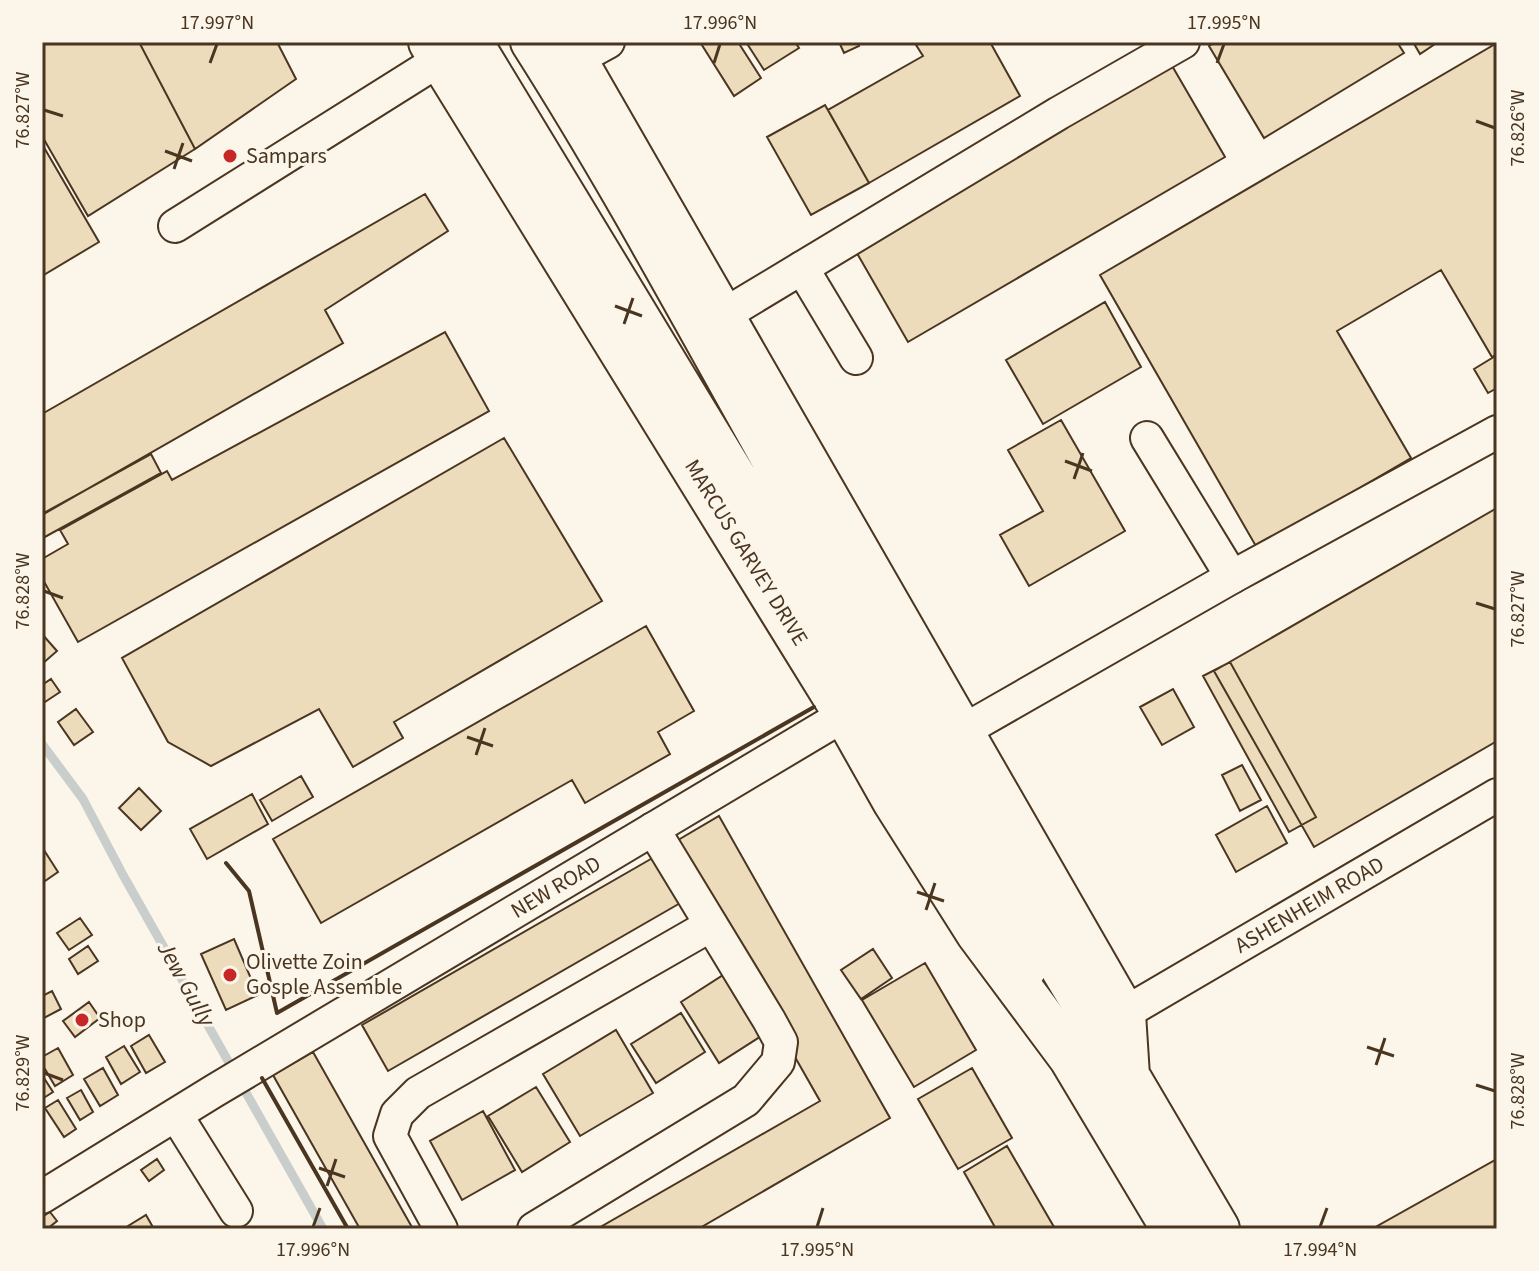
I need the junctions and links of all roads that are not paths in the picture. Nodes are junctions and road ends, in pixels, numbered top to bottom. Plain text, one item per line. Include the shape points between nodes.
1 (531, 42) edge
2 (1183, 42) edge
3 (448, 48) edge
4 (582, 48) edge
5 (175, 226) dead end
6 (802, 268) junction
7 (722, 316) junction
8 (856, 358) dead end
9 (1497, 432) edge
10 (1147, 438) dead end
11 (1232, 577) junction
12 (846, 714) junction
13 (961, 732) junction
14 (1497, 795) edge
15 (653, 829) junction
16 (711, 925) junction
17 (1123, 1014) junction
18 (1071, 1057) junction
19 (1127, 1076) junction
20 (176, 1115) junction
21 (42, 1197) edge
22 (236, 1211) dead end
23 (441, 1229) edge
24 (534, 1229) edge
25 (1174, 1229) edge
26 (1217, 1229) edge

1 - 19 main road via 592,138 980,827
2 - 6 street
3 - 5 street
3 - 12 highway, MARCUS GARVEY DRIVE
3 - 18 main road, MARCUS GARVEY DRIVE via 874,705
4 - 7 highway
6 - 7 street
6 - 8 street
7 - 13 highway
9 - 11 street
10 - 11 street
11 - 13 street
12 - 15 street, NEW ROAD
12 - 18 highway, MARCUS GARVEY DRIVE via 978,932
13 - 17 highway
14 - 17 street, ASHENHEIM ROAD
15 - 16 street
15 - 20 street, NEW ROAD
16 - 23 street via 418,1093 397,1114 390,1136
16 - 24 street via 781,1042 778,1062 746,1100
17 - 19 highway
18 - 25 highway, MARCUS GARVEY DRIVE
19 - 26 highway
20 - 21 street
20 - 22 street

